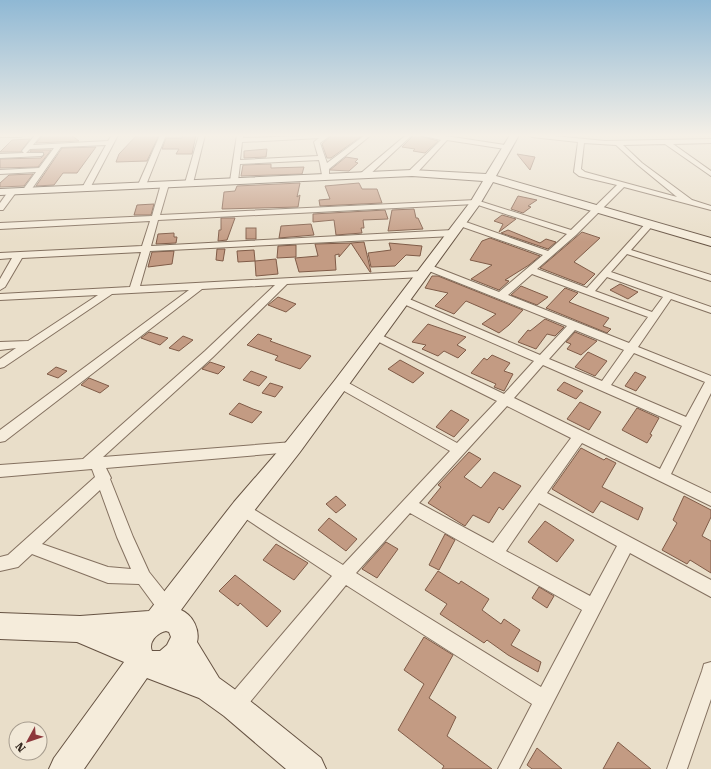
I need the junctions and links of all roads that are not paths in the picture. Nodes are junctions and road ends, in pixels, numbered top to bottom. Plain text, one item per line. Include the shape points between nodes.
1 (23, 171) edge
2 (40, 171) edge
3 (95, 171) edge
4 (148, 171) edge
5 (192, 171) edge
6 (235, 171) edge
7 (369, 171) edge
8 (494, 171) edge
9 (578, 171) edge
10 (649, 171) edge
11 (0, 172) edge
12 (325, 172) joint
13 (412, 173) joint
14 (364, 175) junction
15 (490, 178) junction
16 (234, 181) junction
17 (189, 183) junction
18 (165, 184) junction
19 (622, 185) junction
20 (142, 186) junction
21 (86, 188) junction
22 (13, 191) junction
23 (26, 191) junction
24 (0, 192) edge
25 (476, 202) junction
26 (689, 202) junction
27 (0, 208) edge
28 (711, 208) edge
29 (598, 209) junction
30 (155, 218) junction
31 (650, 224) junction
32 (0, 226) edge
33 (456, 228) junction
34 (573, 233) junction
35 (711, 242) edge
36 (146, 249) junction
37 (626, 251) junction
38 (549, 254) junction
39 (0, 256) edge
40 (18, 256) junction
41 (425, 270) junction
42 (530, 270) junction
43 (605, 273) junction
44 (711, 278) edge
45 (285, 281) junction
46 (200, 286) junction
47 (0, 287) edge
48 (134, 290) junction
49 (111, 291) junction
50 (588, 292) junction
51 (669, 295) junction
52 (501, 296) junction
53 (0, 297) edge
54 (403, 300) junction
55 (711, 310) edge
56 (654, 316) junction
57 (574, 325) junction
58 (376, 337) junction
59 (30, 344) junction
60 (0, 346) edge
61 (632, 348) junction
62 (542, 360) junction
63 (0, 364) edge
64 (711, 380) edge
65 (341, 384) junction
66 (604, 387) junction
67 (505, 400) junction
68 (689, 424) junction
69 (580, 436) junction
70 (0, 437) edge
71 (293, 447) junction
72 (459, 450) junction
73 (91, 464) junction
74 (0, 471) edge
75 (663, 476) junction
76 (104, 478) junction
77 (537, 494) junction
78 (711, 500) edge
79 (409, 505) junction
80 (242, 509) junction
81 (627, 543) junction
82 (30, 546) junction
83 (495, 553) junction
84 (0, 564) edge
85 (344, 575) junction
86 (143, 577) junction
87 (711, 589) edge
88 (593, 607) junction
89 (168, 624) junction
90 (0, 626) edge
91 (80, 630) junction
92 (145, 660) junction
93 (711, 671) edge
94 (209, 688) junction
95 (544, 700) junction
96 (234, 706) junction
97 (65, 769) edge
98 (310, 769) edge
99 (508, 769) edge
100 (677, 769) edge

1 - 11 street
2 - 23 street
3 - 21 street
4 - 20 street
5 - 17 street
6 - 16 street
7 - 14 street
8 - 15 main road
9 - 19 street via 586,176
10 - 26 street
12 - 14 main road
12 - 16 main road
13 - 14 main road
13 - 15 main road
15 - 25 main road
15 - 29 main road
16 - 17 main road
17 - 18 main road
18 - 20 main road
18 - 30 street
19 - 26 street
19 - 29 street
20 - 21 main road
21 - 23 main road
22 - 23 main road
22 - 24 main road
22 - 27 street
25 - 30 street
25 - 33 main road
25 - 34 street
26 - 28 street
29 - 31 main road
29 - 34 street
30 - 32 street
30 - 36 street
31 - 35 main road
31 - 37 street
33 - 36 street
33 - 38 street
33 - 41 main road
34 - 38 street
36 - 40 street
36 - 48 street
37 - 43 street
37 - 44 street
38 - 42 street
39 - 40 street
40 - 47 street
41 - 45 street
41 - 52 street
41 - 54 main road
42 - 50 street
42 - 52 street
43 - 50 street
43 - 51 street
45 - 46 street
45 - 73 street
46 - 48 street
46 - 70 street
48 - 49 street
49 - 53 street
49 - 59 street
50 - 56 street
51 - 55 street
51 - 56 street
52 - 57 street
54 - 58 main road
54 - 62 street
56 - 61 street
57 - 61 street
57 - 62 street
58 - 65 main road
58 - 67 street
59 - 60 street
59 - 63 street
61 - 64 street
61 - 66 street
62 - 66 street
62 - 67 street
64 - 68 street
65 - 71 main road
65 - 72 street
66 - 68 street
67 - 69 street
67 - 72 street
68 - 75 street
69 - 75 street
69 - 77 street
71 - 73 street
71 - 80 main road
72 - 79 street
73 - 74 street
73 - 76 street
75 - 78 street
76 - 82 street
76 - 86 street via 125,537
77 - 81 street
77 - 83 street
79 - 83 street
79 - 85 street
80 - 85 street
80 - 89 main road via 202,564 187,596
81 - 87 street
81 - 88 street
82 - 84 street via 12,562
82 - 86 street via 108,575
83 - 88 street
85 - 95 street
85 - 96 street
86 - 89 street
88 - 95 street
89 - 91 main road
89 - 92 main road via 144,630 137,646
89 - 92 main road via 179,653 164,664
89 - 94 main road
90 - 91 main road
91 - 92 main road
92 - 94 main road
92 - 97 main road
93 - 100 street
94 - 96 main road
95 - 99 street
96 - 98 main road

